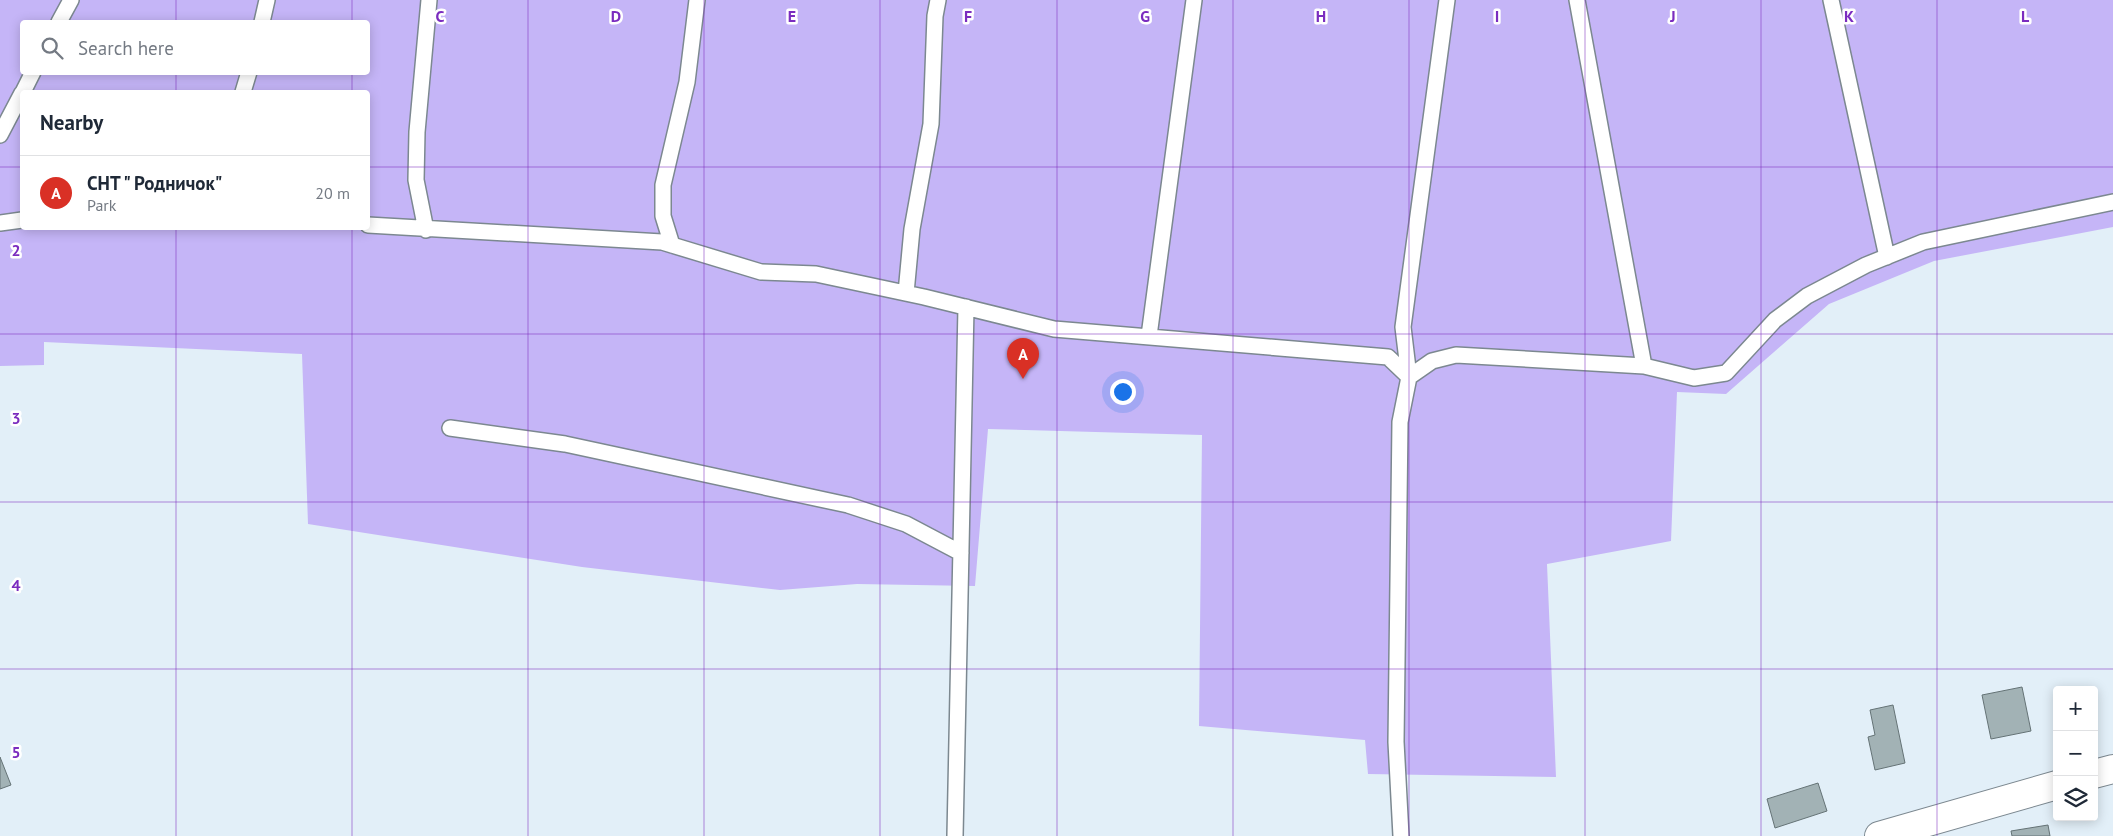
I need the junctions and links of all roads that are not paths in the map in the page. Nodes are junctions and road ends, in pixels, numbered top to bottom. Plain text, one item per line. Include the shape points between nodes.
1 (71, 0) edge
2 (267, 0) edge
3 (429, 0) edge
4 (697, 0) edge
5 (938, 0) edge
6 (1194, 0) edge
7 (1447, 0) edge
8 (1577, 0) edge
9 (1831, 0) edge
10 (60, 20) edge
11 (262, 20) edge
12 (32, 75) edge
13 (248, 75) edge
14 (24, 90) edge
15 (244, 90) edge
16 (20, 98) edge
17 (0, 135) edge
18 (2113, 202) edge
19 (20, 220) edge
20 (0, 222) edge
21 (370, 225) edge
22 (426, 230) junction
23 (672, 245) junction
24 (1887, 257) junction
25 (906, 293) junction
26 (966, 307) junction
27 (1149, 336) junction
28 (1644, 366) junction
29 (1410, 377) junction
30 (450, 428) dead end
31 (961, 553) junction
32 (2113, 769) edge
33 (2098, 773) edge
34 (2053, 786) edge
35 (955, 836) edge
36 (1401, 836) edge
37 (1879, 836) edge

1 - 10 lane
2 - 11 lane
3 - 22 lane via 416,180
4 - 23 lane via 687,82 663,185 663,216
5 - 25 lane via 931,124 912,229
6 - 27 lane
7 - 29 lane via 1403,327
8 - 28 lane
9 - 24 lane
12 - 14 lane
13 - 15 lane
16 - 17 lane
18 - 24 lane via 1923,242
19 - 20 lane
21 - 22 lane
22 - 23 lane
23 - 25 lane via 761,272 816,274
24 - 28 lane via 1807,296 1775,320 1726,373 1694,378
25 - 26 lane
26 - 27 lane via 1054,329
26 - 31 lane
27 - 29 lane via 1388,356
28 - 29 lane via 1456,355 1432,361
29 - 36 lane via 1400,422 1396,742
30 - 31 lane via 565,444 848,505 906,524
31 - 35 lane
32 - 33 street
34 - 37 street

